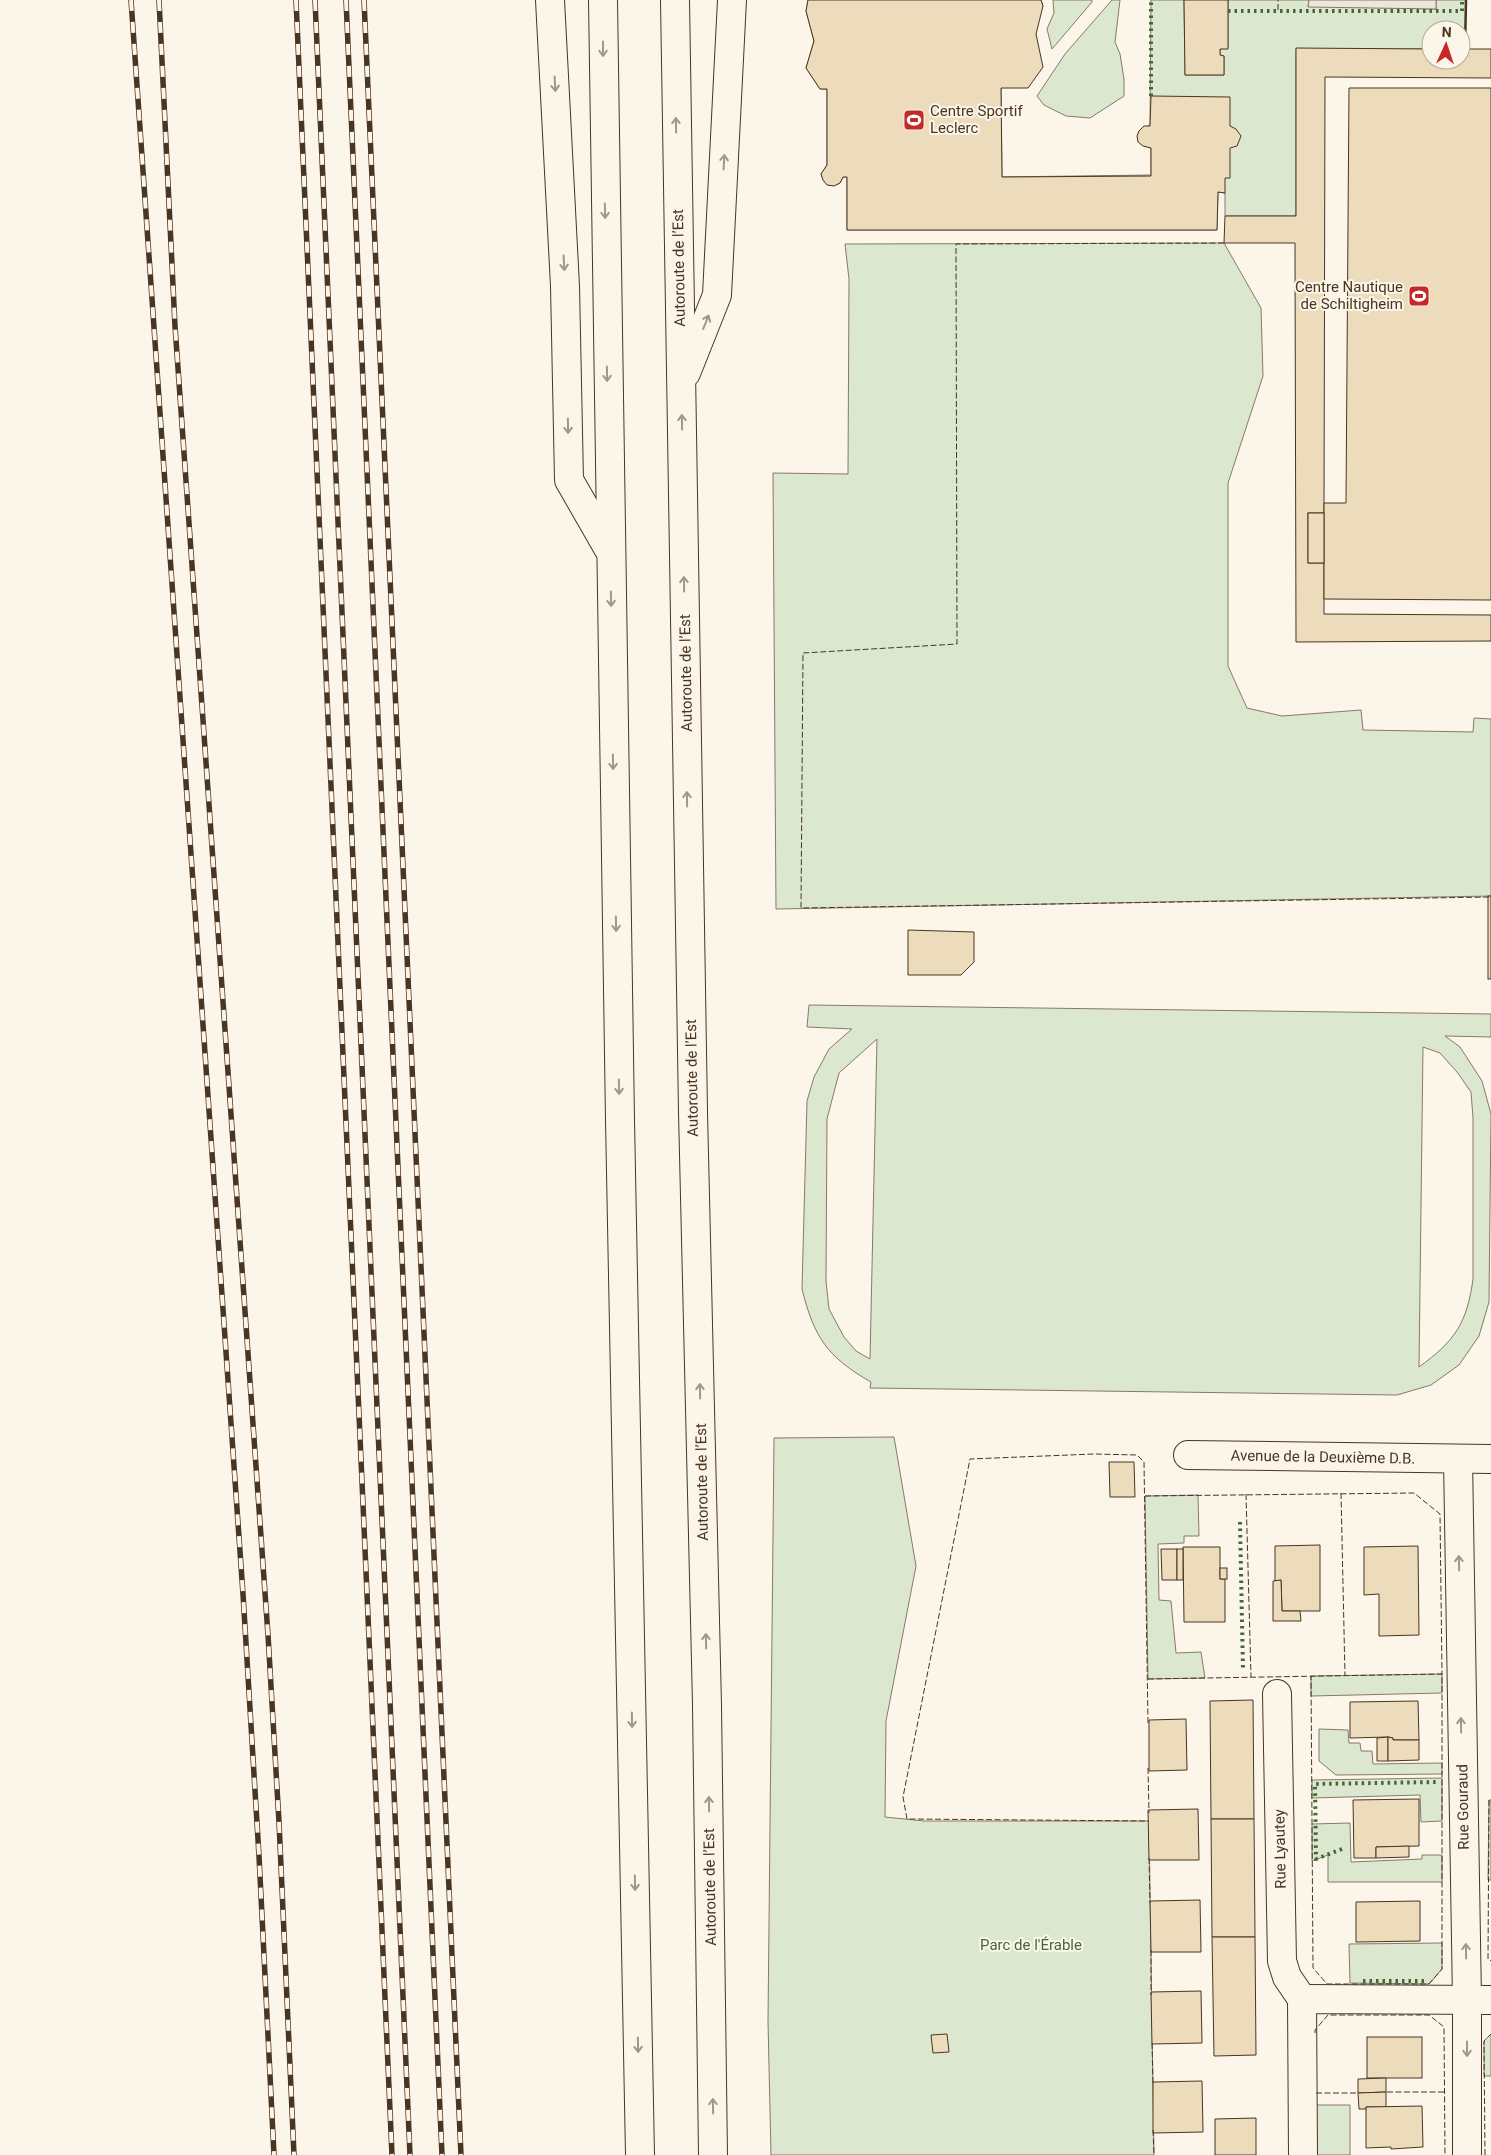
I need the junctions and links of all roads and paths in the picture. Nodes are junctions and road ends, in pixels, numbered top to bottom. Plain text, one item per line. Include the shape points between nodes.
1 (550, 0) edge
2 (603, 0) edge
3 (675, 0) edge
4 (732, 0) edge
5 (682, 384) junction
6 (610, 551) junction
7 (1188, 1455) dead end
8 (1458, 1459) junction
9 (1491, 1459) edge
10 (1277, 1694) dead end
11 (1302, 1999) junction
12 (1479, 2000) edge
13 (640, 2155) edge
14 (713, 2155) edge
15 (1303, 2155) edge
16 (1467, 2155) edge

1 -> 6 main road via 565,286 569,480
2 -> 6 main road
5 -> 3 main road, Autoroute de l’Est
5 -> 4 main road via 717,294
14 -> 5 main road, Autoroute de l’Est
6 -> 13 main road
7 - 8 main road, Avenue de la Deuxième D.B.
8 - 9 main road, Avenue de la Deuxième D.B.
12 -> 8 main road, Rue Gouraud
10 - 11 main road, Rue Lyautey via 1282,1961 1287,1977
11 - 12 main road
11 - 15 main road
12 -> 16 main road, Rue Gouraud

